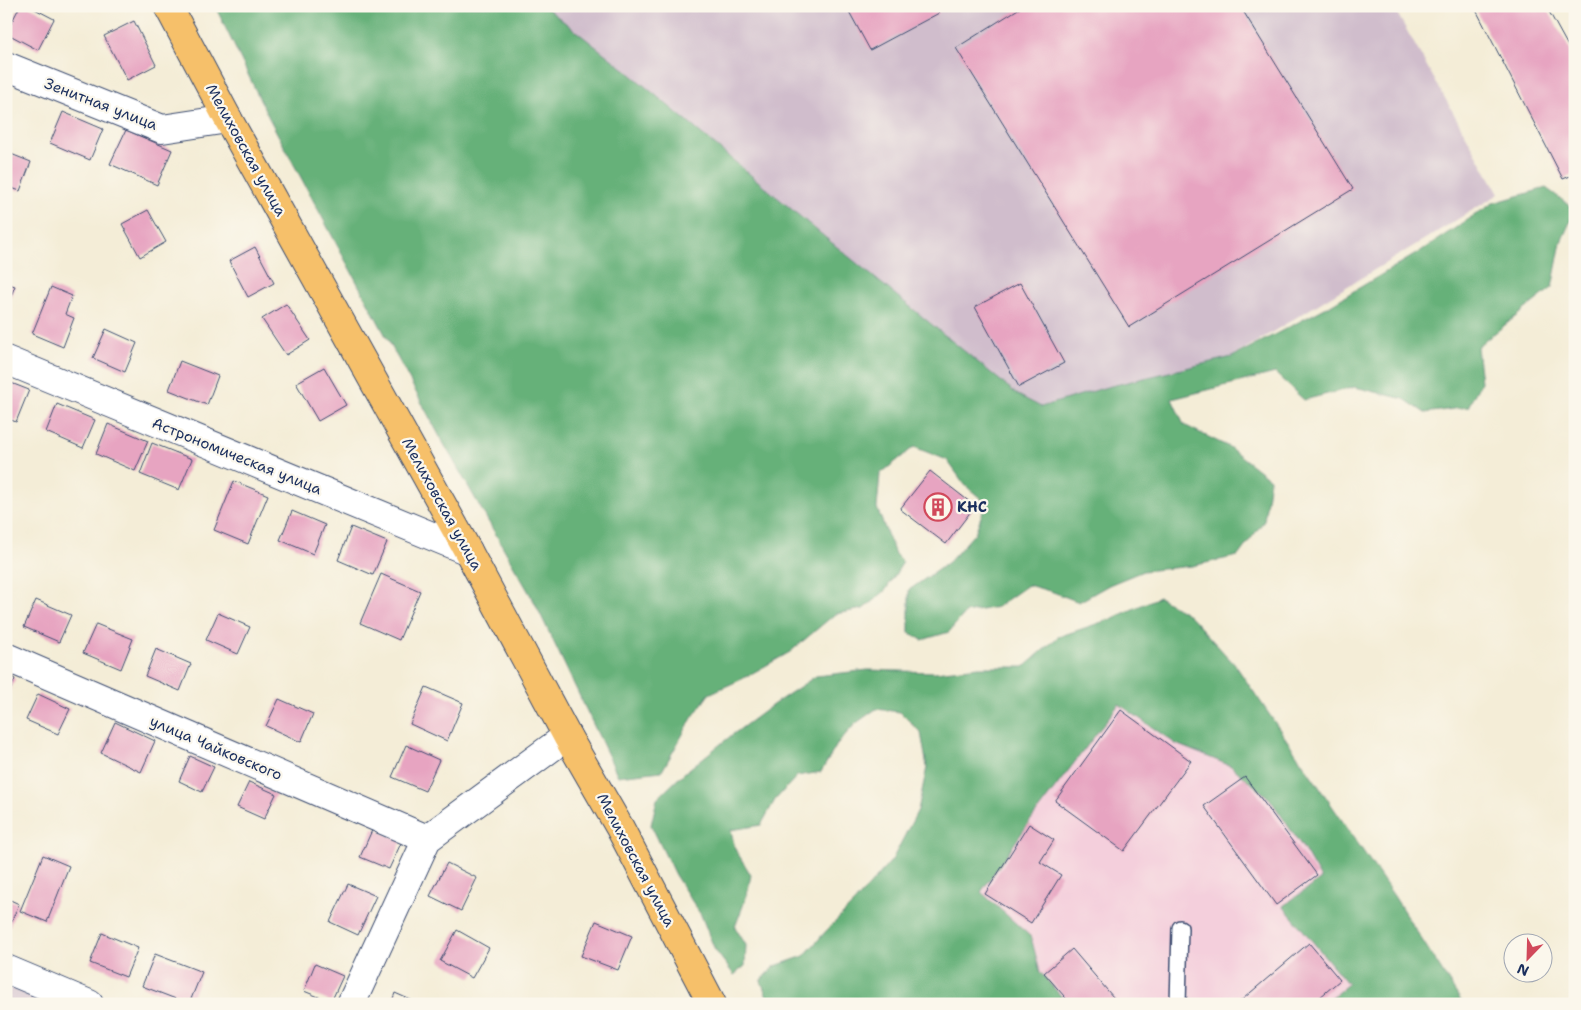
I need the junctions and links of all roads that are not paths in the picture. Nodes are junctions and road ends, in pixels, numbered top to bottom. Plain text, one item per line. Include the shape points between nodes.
1 (168, 6) edge
2 (6, 66) edge
3 (228, 119) junction
4 (6, 360) edge
5 (468, 551) junction
6 (6, 658) edge
7 (566, 736) junction
8 (426, 839) junction
9 (1180, 928) dead end
10 (6, 969) edge
11 (89, 1004) edge
12 (351, 1004) edge
13 (712, 1004) edge
14 (1178, 1004) edge

1 - 3 main road, Мелиховская улица
2 - 3 street, Зенитная улица via 162,129
3 - 5 main road, Мелиховская улица
4 - 5 street, Астрономическая улица
5 - 7 main road, Мелиховская улица
6 - 8 street, улица Чайковского
7 - 8 street
7 - 13 main road, Мелиховская улица via 620,828
8 - 12 street
9 - 14 lane
10 - 11 street

